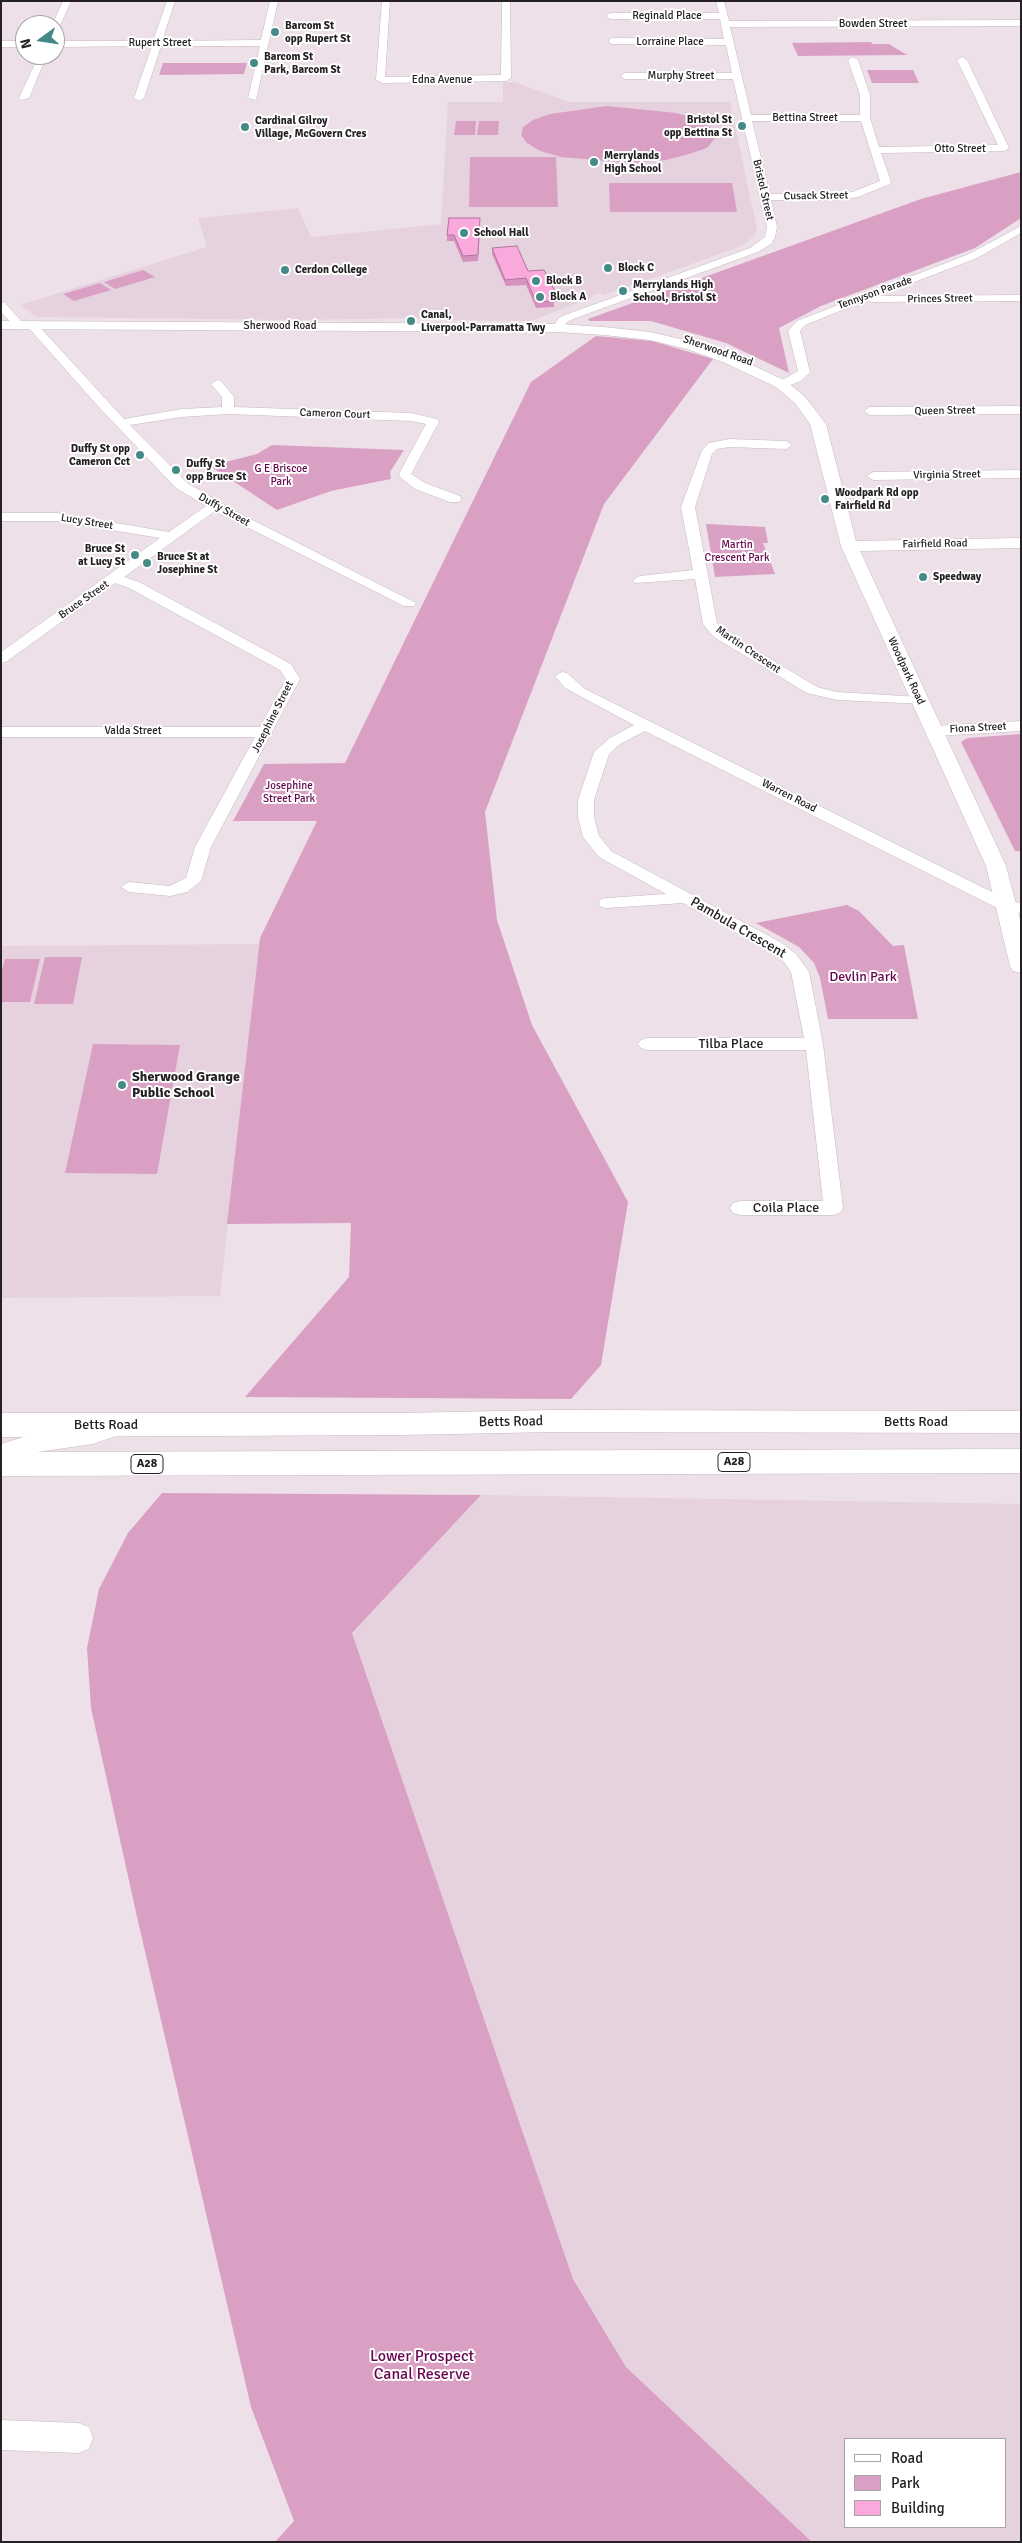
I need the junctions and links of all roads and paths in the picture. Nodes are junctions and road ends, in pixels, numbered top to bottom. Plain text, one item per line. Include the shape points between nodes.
1 (67, 1) edge
2 (171, 1) edge
3 (274, 1) edge
4 (386, 1) edge
5 (506, 1) edge
6 (720, 1) edge
7 (61, 15) edge
8 (610, 16) dead end
9 (724, 20) junction
10 (1021, 23) edge
11 (612, 41) dead end
12 (729, 42) junction
13 (157, 43) junction
14 (265, 43) junction
15 (1, 44) edge
16 (15, 44) edge
17 (65, 44) edge
18 (853, 60) dead end
19 (962, 60) dead end
20 (39, 65) edge
21 (625, 76) dead end
22 (736, 76) junction
23 (24, 98) dead end
24 (139, 98) dead end
25 (253, 98) dead end
26 (746, 118) junction
27 (864, 118) junction
28 (877, 150) junction
29 (765, 197) junction
30 (1021, 229) edge
31 (1021, 298) edge
32 (860, 299) junction
33 (1, 305) edge
34 (1, 325) edge
35 (26, 325) junction
36 (558, 328) junction
37 (785, 383) junction
38 (217, 384) dead end
39 (228, 410) junction
40 (1021, 410) edge
41 (870, 412) dead end
42 (122, 424) junction
43 (786, 445) dead end
44 (1021, 474) edge
45 (873, 476) dead end
46 (455, 499) dead end
47 (214, 506) junction
48 (1, 516) edge
49 (171, 537) junction
50 (1021, 543) edge
51 (849, 546) junction
52 (699, 574) junction
53 (115, 579) junction
54 (640, 580) dead end
55 (409, 603) dead end
56 (1, 659) edge
57 (562, 676) dead end
58 (920, 702) junction
59 (646, 724) junction
60 (1021, 726) edge
61 (934, 731) junction
62 (1, 732) edge
63 (266, 732) junction
64 (129, 887) dead end
65 (686, 898) junction
66 (607, 903) dead end
67 (1013, 907) edge
68 (1021, 966) edge
69 (648, 1044) dead end
70 (814, 1044) junction
71 (740, 1208) dead end
72 (833, 1208) joint
73 (1021, 1422) edge
74 (1, 1425) edge
75 (120, 1425) junction
76 (1, 1458) edge
77 (1021, 1461) edge
78 (1, 1464) edge
79 (1, 2435) edge
80 (78, 2438) dead end

1 - 7 street
2 - 13 street
3 - 14 street
4 - 5 street, Edna Avenue via 379,78 383,80 506,78
6 - 9 street, Bristol Street
8 - 9 street, Reginald Place
9 - 10 street, Bowden Street
9 - 12 street, Bristol Street
11 - 12 street, Lorraine Place
12 - 22 street, Bristol Street
13 - 14 street, Rupert Street
13 - 17 street, Rupert Street
13 - 24 street
14 - 25 street
15 - 16 street
18 - 27 street, Cusack Street via 866,95
19 - 28 street, Otto Street via 1004,148
20 - 23 street
21 - 22 street, Murphy Street
22 - 26 street, Bristol Street
26 - 27 street, Bettina Street
26 - 29 street, Bristol Street
27 - 28 street, Cusack Street
28 - 29 street, Cusack Street via 886,182 883,185 840,197
29 - 36 street, Bristol Street via 772,227 770,237 761,246 569,316
30 - 32 street, Tennyson Parade via 973,256
31 - 32 street, Princes Street
32 - 37 street, Tennyson Parade via 818,315 794,331 804,372
33 - 35 street, Duffy Street
34 - 35 main road, Sherwood Road
35 - 36 main road, Sherwood Road
35 - 42 street, Duffy Street
36 - 37 main road, Sherwood Road via 670,338
37 - 51 main road, Woodpark Road via 818,424
38 - 39 street via 228,397
39 - 42 street, Cameron Court via 182,413
39 - 46 street, Cameron Court via 411,418 433,422 405,474 420,486
40 - 41 street, Queen Street
42 - 47 street, Duffy Street via 177,482
43 - 52 street, Martin Crescent via 730,443 713,446 706,453 688,507
44 - 45 street, Virginia Street
47 - 49 street, Bruce Street
47 - 55 street, Duffy Street
48 - 49 street, Lucy Street via 57,517
49 - 53 street, Bruce Street
50 - 51 main road, Fairfield Road
51 - 58 main road, Woodpark Road
52 - 54 street
52 - 58 street, Martin Crescent via 713,628 800,684 837,696
53 - 56 street, Bruce Street
53 - 63 street, Josephine Street via 134,585 291,672 292,683
57 - 59 street, Warren Road via 574,688
58 - 61 main road, Woodpark Road
59 - 65 street, Pambula Crescent via 602,752 586,800 586,817 591,837 605,854
59 - 67 street, Warren Road
60 - 61 street, Fiona Street
61 - 67 main road, Woodpark Road
62 - 63 street, Valda Street
63 - 64 street, Josephine Street via 203,847 193,880 170,891
65 - 66 street
65 - 70 street, Pambula Crescent via 790,958 800,972
67 - 68 main road, Woodpark Road
69 - 70 street, Tilba Place
70 - 72 street, Pambula Crescent
71 - 72 street, Coila Place
73 - 75 highway, Betts Road via 552,1421
74 - 75 highway, Betts Road
75 - 76 street via 93,1436 30,1444 9,1450
77 - 78 highway, A28
79 - 80 street

